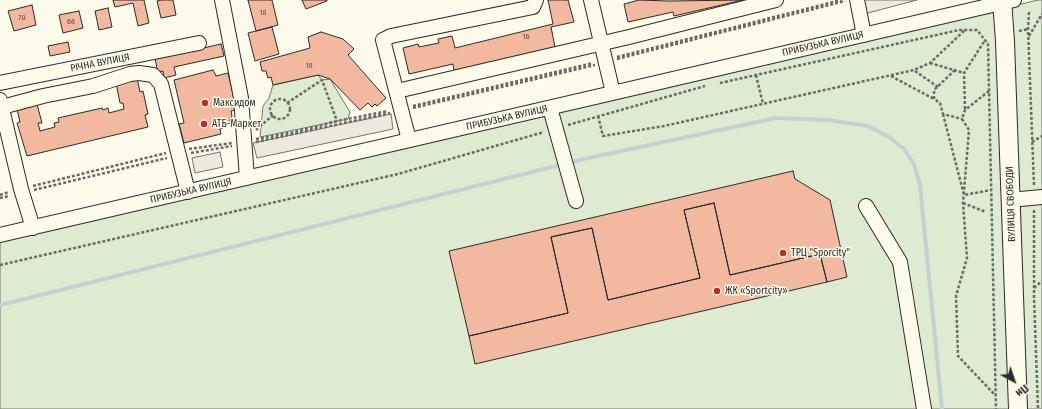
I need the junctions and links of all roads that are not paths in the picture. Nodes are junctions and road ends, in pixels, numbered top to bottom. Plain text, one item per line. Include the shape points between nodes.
1 (222, 0) edge
2 (536, 0) edge
3 (591, 0) edge
4 (776, 0) edge
5 (856, 0) edge
6 (1006, 1) edge
7 (864, 35) junction
8 (199, 43) dead end
9 (602, 43) junction
10 (0, 83) edge
11 (397, 91) junction
12 (613, 93) junction
13 (1, 104) edge
14 (550, 108) junction
15 (410, 140) junction
16 (247, 178) junction
17 (188, 192) junction
18 (1038, 197) edge
19 (1010, 200) junction
20 (576, 201) dead end
21 (866, 206) dead end
22 (33, 228) junction
23 (0, 235) edge
24 (924, 409) edge
25 (1018, 409) edge

1 - 16 street via 241,98
2 - 11 street via 533,7 391,36 383,40
3 - 9 street
4 - 9 street
5 - 7 street
6 - 7 street, ПРИБУЗЬКА ВУЛИЦЯ
6 - 19 main road, ВУЛИЦЯ СВОБОДИ
7 - 12 street, ПРИБУЗЬКА ВУЛИЦЯ
8 - 10 street, РІЧНА ВУЛИЦЯ
9 - 11 street
9 - 12 street
11 - 15 street
12 - 14 street, ПРИБУЗЬКА ВУЛИЦЯ
13 - 17 street via 93,86 130,74 153,75 161,84
13 - 22 street
14 - 15 street, ПРИБУЗЬКА ВУЛИЦЯ
14 - 20 street
15 - 16 street, ПРИБУЗЬКА ВУЛИЦЯ
16 - 17 street, ПРИБУЗЬКА ВУЛИЦЯ
17 - 22 street, ПРИБУЗЬКА ВУЛИЦЯ
18 - 19 street
19 - 25 main road, ВУЛИЦЯ СВОБОДИ
21 - 24 street via 900,262
22 - 23 street, ПРИБУЗЬКА ВУЛИЦЯ

